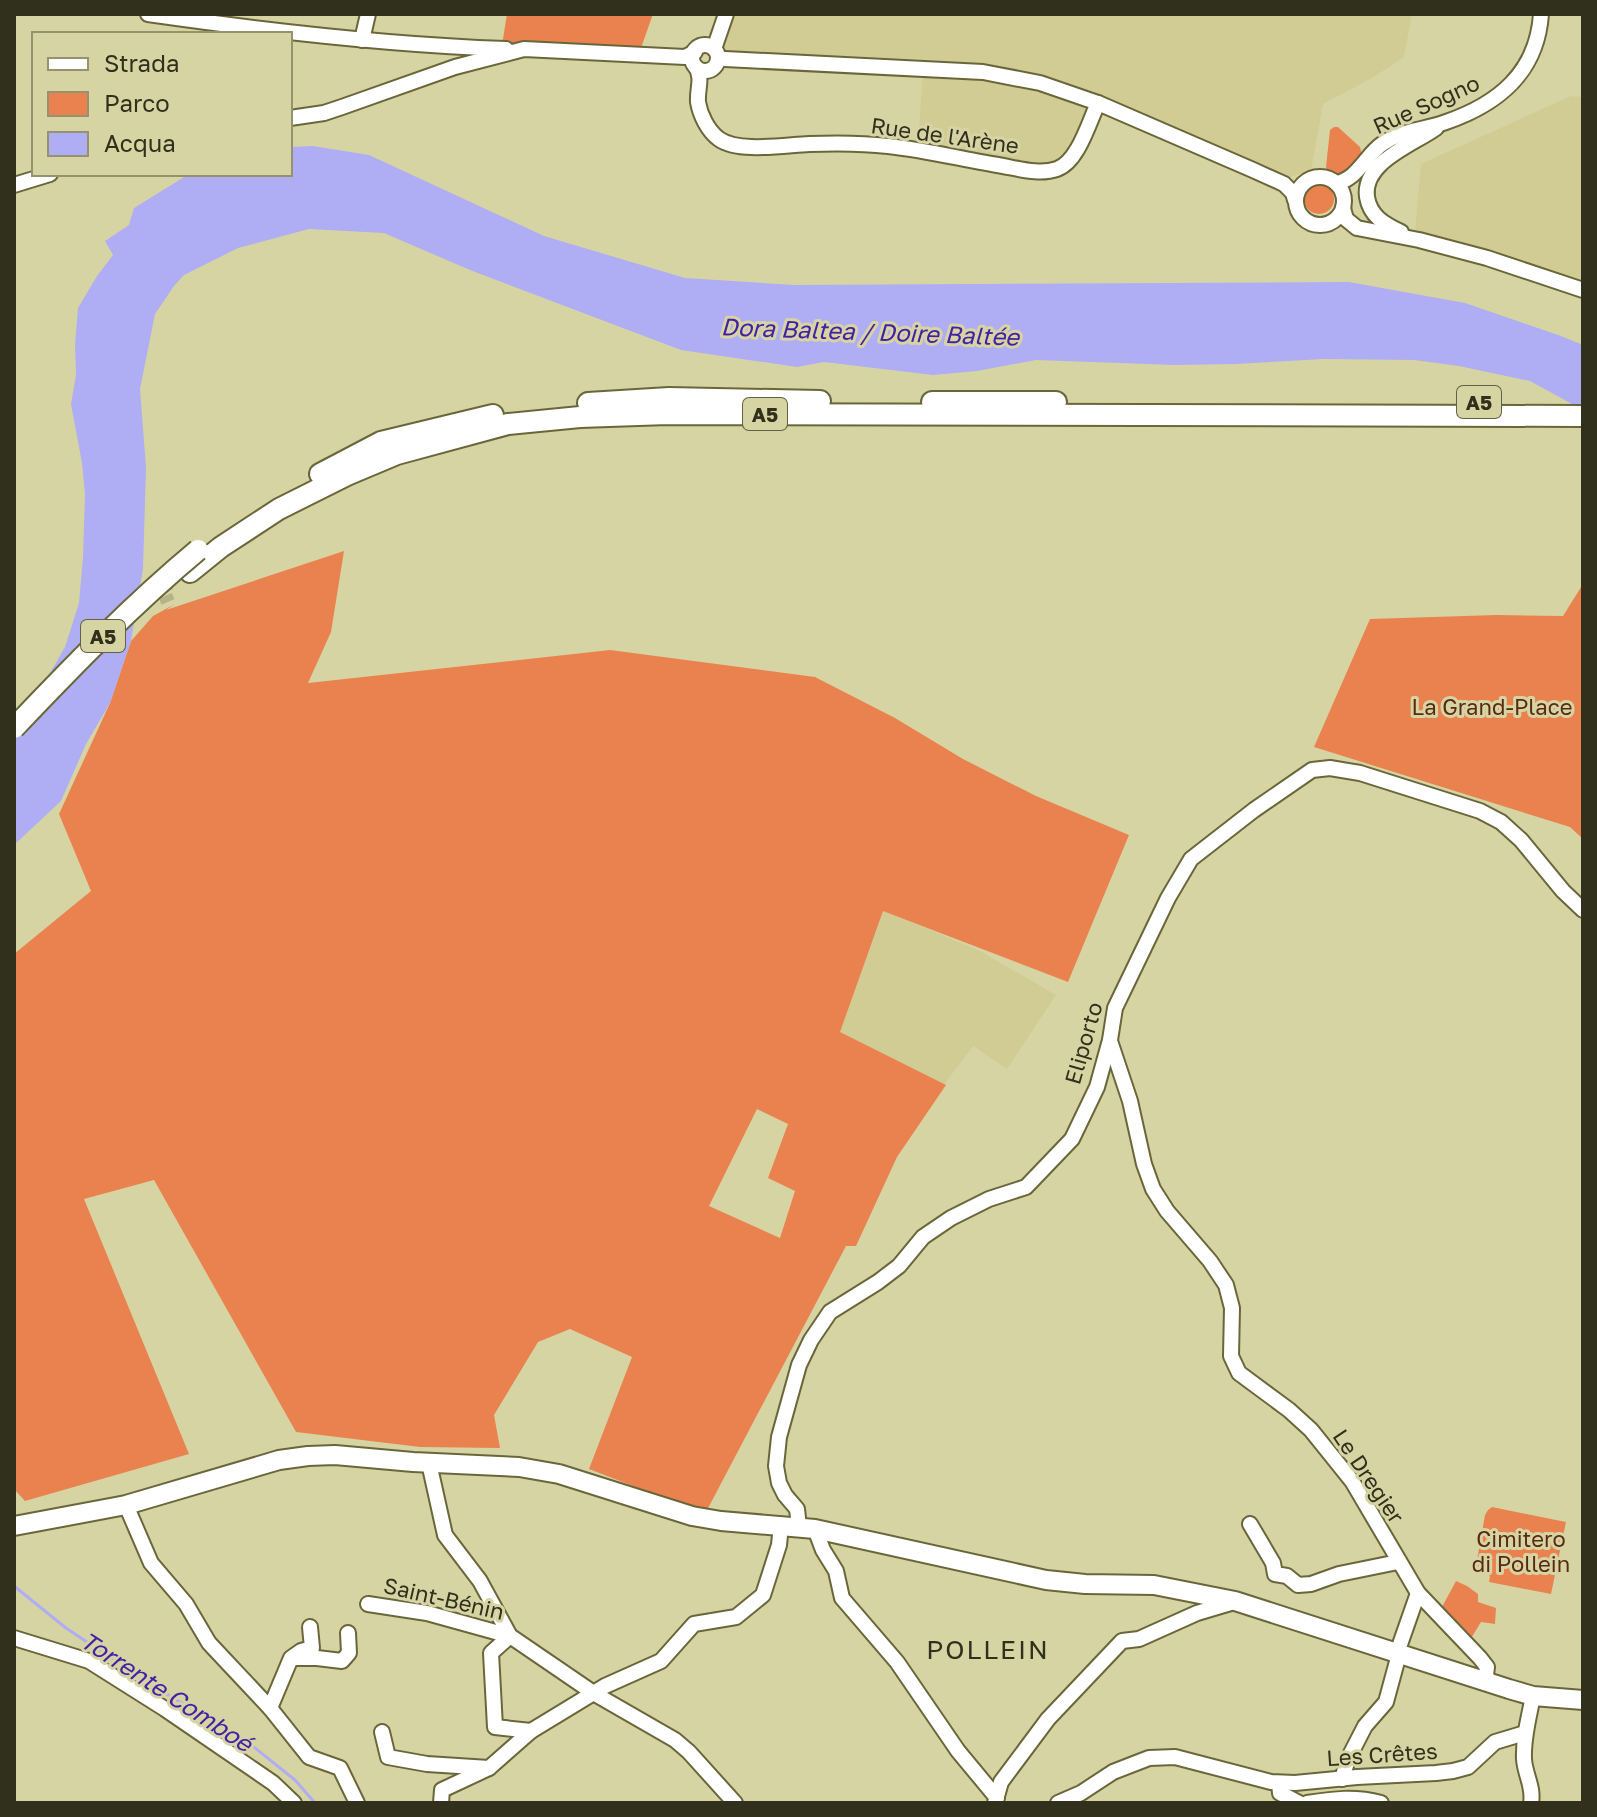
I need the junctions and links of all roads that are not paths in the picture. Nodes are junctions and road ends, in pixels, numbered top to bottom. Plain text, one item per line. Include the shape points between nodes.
1 (148, 14) edge
2 (368, 14) edge
3 (726, 14) edge
4 (1541, 14) edge
5 (289, 32) edge
6 (292, 32) edge
7 (362, 40) junction
8 (524, 49) junction
9 (706, 59) junction
10 (1098, 103) junction
11 (292, 118) edge
12 (1439, 126) junction
13 (44, 176) edge
14 (1336, 183) junction
15 (1284, 184) junction
16 (1303, 184) junction
17 (16, 186) edge
18 (1295, 200) junction
19 (1344, 205) junction
20 (1325, 225) junction
21 (1419, 240) junction
22 (1448, 248) junction
23 (1583, 290) edge
24 (1583, 403) edge
25 (1376, 408) junction
26 (1583, 416) edge
27 (14, 728) edge
28 (14, 746) edge
29 (1583, 910) edge
30 (1110, 1040) junction
31 (429, 1463) junction
32 (126, 1505) junction
33 (1250, 1524) dead end
34 (14, 1526) edge
35 (798, 1527) junction
36 (1398, 1562) junction
37 (1418, 1593) junction
38 (1235, 1601) junction
39 (368, 1604) dead end
40 (310, 1627) dead end
41 (348, 1633) dead end
42 (510, 1636) junction
43 (14, 1638) edge
44 (1398, 1654) junction
45 (291, 1658) junction
46 (1489, 1682) junction
47 (595, 1694) junction
48 (1533, 1696) junction
49 (1583, 1700) edge
50 (270, 1708) junction
51 (531, 1731) junction
52 (382, 1732) dead end
53 (1525, 1733) junction
54 (489, 1768) junction
55 (1342, 1779) junction
56 (1279, 1783) junction
57 (1535, 1796) edge
58 (996, 1801) edge
59 (294, 1803) edge
60 (357, 1803) edge
61 (441, 1803) edge
62 (735, 1803) edge
63 (1058, 1803) edge
64 (1299, 1803) edge
65 (1307, 1803) edge
66 (1381, 1803) edge

1 - 5 street
2 - 7 street
3 - 9 street
4 - 12 street, Rue Sogno via 1533,52 1519,77 1493,100
6 - 7 street
7 - 8 street
8 - 9 street
8 - 11 street via 333,110
9 - 10 street via 983,72 1040,83
9 - 10 street, Rue de l'Arène via 698,102 704,119 727,143 748,146 889,146 1046,171 1070,161
10 - 15 street
12 - 14 street, Rue Sogno via 1381,144 1351,177
12 - 19 street, Rue Sogno via 1381,154 1350,189
12 - 21 street via 1386,159 1367,187 1369,206 1383,224
13 - 17 street
14 - 16 street via 1322,177
14 - 19 street
15 - 16 street
15 - 18 street
16 - 18 street
18 - 20 street via 1304,219
19 - 20 street
19 - 21 street via 1346,219 1357,228
20 - 22 street
21 - 22 street
22 - 23 street
24 - 25 highway, A5
25 - 26 highway, A5
25 - 27 highway, A5, bridge via 669,398 493,415 381,442 238,521 119,619
25 - 28 highway, A5 via 1006,416 668,414 508,424 397,454 279,509 190,572
29 - 30 street, Eliporto via 1521,840 1480,811 1360,773 1312,770 1191,859 1115,1008
30 - 35 street, Eliporto via 1097,1087 1072,1139 1051,1162 1026,1187 989,1199 923,1237 899,1266 830,1312 811,1340 779,1437 776,1466 779,1483 797,1509
30 - 36 street, Le Dregier via 1153,1189 1226,1285 1232,1308 1231,1356 1239,1373 1311,1430 1352,1481
31 - 32 main road via 335,1455 279,1460
31 - 35 main road via 519,1467 559,1474 692,1516
31 - 42 street, Saint-Bénin via 445,1535 480,1581
32 - 34 main road
32 - 50 street via 151,1563 186,1604 209,1643
33 - 36 street via 1275,1574 1298,1585
35 - 38 main road via 1046,1580 1154,1585
35 - 47 street via 779,1545 763,1595 736,1617 694,1624 661,1661
35 - 58 street, Eliporto via 823,1550 836,1571 842,1598 897,1662
36 - 37 street, Le Dregier
37 - 44 street
37 - 46 street, Le Dregier via 1480,1658
38 - 44 main road
38 - 58 street via 1122,1641 1048,1719 1001,1782
39 - 42 street, Saint-Bénin via 427,1613
40 - 45 street via 312,1648
41 - 45 street via 349,1653 342,1661
42 - 47 street, Saint-Bénin
42 - 51 street, Saint-Bénin via 491,1653 495,1727
43 - 59 street via 89,1661 273,1783
44 - 46 main road
44 - 55 street via 1386,1702 1365,1726
45 - 50 street
46 - 48 main road
47 - 51 street
47 - 62 street, Saint-Bénin via 675,1740
48 - 49 main road
48 - 53 street
50 - 60 street via 309,1757 340,1768
51 - 54 street
52 - 54 street via 388,1757
53 - 55 street, Les Crêtes via 1495,1742 1468,1767 1453,1771
53 - 57 street via 1525,1768
54 - 61 street via 442,1790
55 - 56 street, Les Crêtes
56 - 63 street, Les Crêtes via 1175,1757 1149,1758
56 - 64 street via 1280,1793
65 - 66 street, Les Crêtes via 1344,1798

